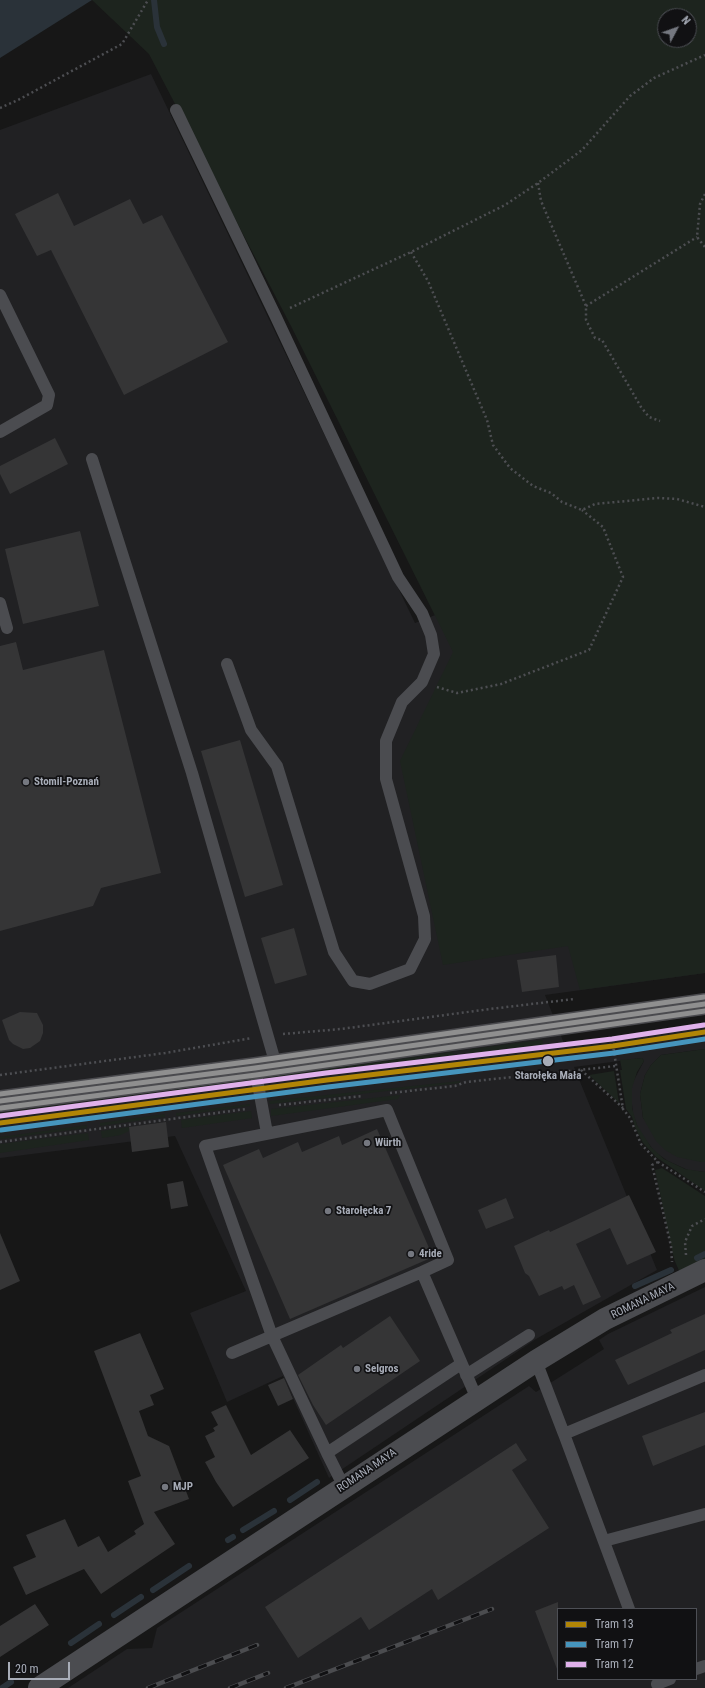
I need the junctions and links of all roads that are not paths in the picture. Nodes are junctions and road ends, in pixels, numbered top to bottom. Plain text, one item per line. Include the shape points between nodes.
1 (176, 110) dead end
2 (0, 295) edge
3 (0, 432) edge
4 (92, 459) dead end
5 (0, 603) edge
6 (7, 628) dead end
7 (228, 664) dead end
8 (705, 1004) edge
9 (276, 1065) junction
10 (255, 1068) junction
11 (0, 1102) edge
12 (267, 1133) junction
13 (422, 1272) junction
14 (694, 1276) edge
15 (529, 1335) dead end
16 (272, 1336) junction
17 (232, 1353) dead end
18 (536, 1361) junction
19 (461, 1364) junction
20 (466, 1375) junction
21 (705, 1375) edge
22 (477, 1399) junction
23 (564, 1434) junction
24 (327, 1453) junction
25 (344, 1487) junction
26 (705, 1514) edge
27 (604, 1541) junction
28 (629, 1608) edge
29 (667, 1680) edge
30 (657, 1684) edge
31 (39, 1688) edge

1 - 7 lane via 398,577 422,613 431,635 434,654 422,682 402,702 386,741 386,779 424,916 425,939 410,969 370,984 353,981 334,952 277,766 252,730
2 - 3 lane via 49,395 46,404
4 - 9 lane via 192,774
5 - 6 lane
8 - 9 street
9 - 10 street
10 - 11 street
10 - 12 lane
12 - 13 lane via 387,1110 448,1260
12 - 16 lane via 205,1146
13 - 16 lane
13 - 19 lane
14 - 18 street, ROMANA MAYA via 605,1319
15 - 20 lane
16 - 17 lane
16 - 24 lane
18 - 22 street, ROMANA MAYA
18 - 23 lane
19 - 20 lane
19 - 24 lane
20 - 22 lane
21 - 23 lane
22 - 25 street, ROMANA MAYA
23 - 27 lane
24 - 25 lane
25 - 31 street, ROMANA MAYA
26 - 27 lane
27 - 28 lane
29 - 30 lane

